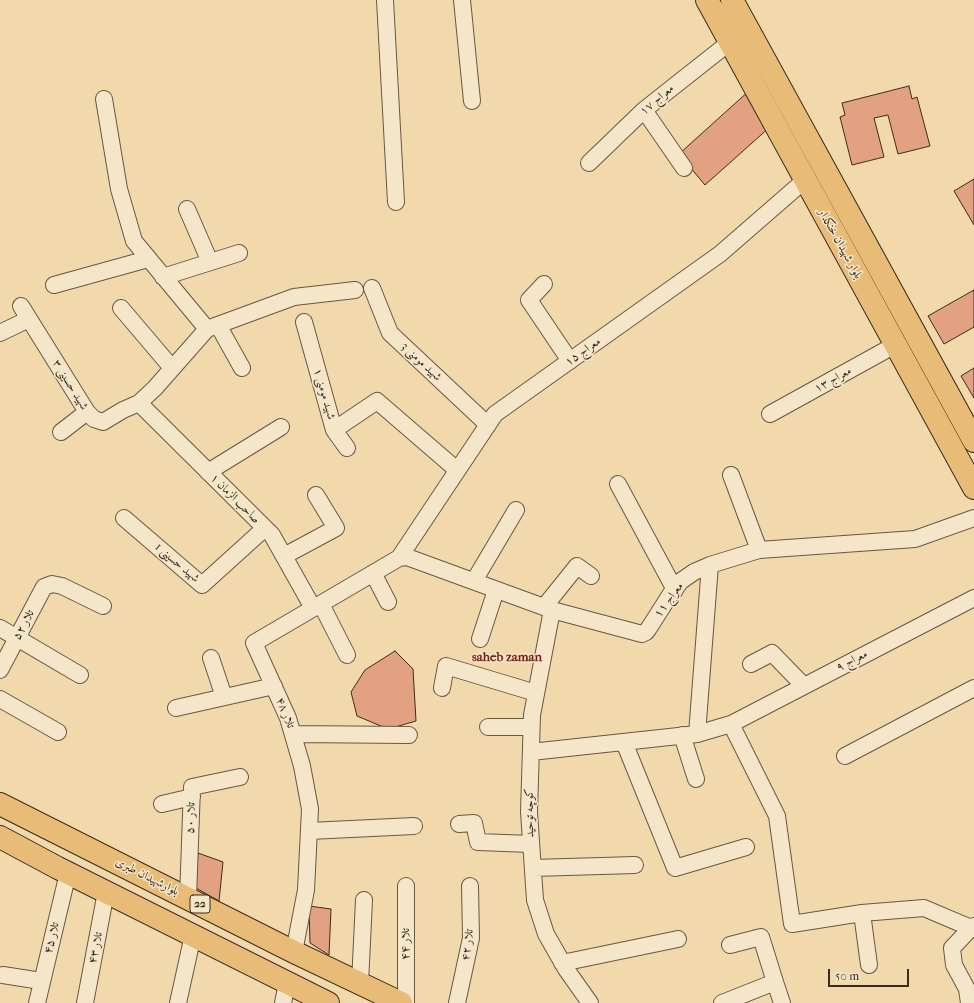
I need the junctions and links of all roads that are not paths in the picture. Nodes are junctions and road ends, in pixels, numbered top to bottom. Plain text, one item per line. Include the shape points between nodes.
1 (385, 0) edge
2 (462, 0) edge
3 (707, 0) edge
4 (732, 0) edge
5 (730, 42) junction
6 (104, 99) dead end
7 (472, 101) dead end
8 (644, 110) junction
9 (589, 163) dead end
10 (684, 168) dead end
11 (805, 180) junction
12 (396, 202) dead end
13 (187, 209) dead end
14 (238, 253) dead end
15 (148, 259) junction
16 (210, 262) junction
17 (164, 277) junction
18 (544, 284) dead end
19 (54, 285) dead end
20 (372, 288) dead end
21 (355, 290) dead end
22 (121, 308) dead end
23 (304, 322) dead end
24 (212, 327) junction
25 (0, 333) edge
26 (895, 345) junction
27 (570, 361) junction
28 (172, 368) junction
29 (242, 368) dead end
30 (139, 403) junction
31 (87, 412) junction
32 (770, 414) dead end
33 (488, 425) junction
34 (281, 428) dead end
35 (334, 430) junction
36 (61, 432) dead end
37 (974, 440) edge
38 (347, 448) dead end
39 (457, 470) junction
40 (208, 472) junction
41 (731, 475) dead end
42 (618, 484) dead end
43 (974, 488) edge
44 (316, 495) dead end
45 (516, 510) dead end
46 (124, 518) dead end
47 (974, 518) edge
48 (264, 528) junction
49 (759, 550) junction
50 (284, 556) junction
51 (398, 558) junction
52 (710, 565) junction
53 (373, 573) junction
54 (592, 576) dead end
55 (474, 582) junction
56 (496, 590) junction
57 (675, 590) junction
58 (974, 598) edge
59 (388, 602) dead end
60 (103, 606) dead end
61 (317, 606) junction
62 (548, 609) junction
63 (0, 628) edge
64 (17, 638) junction
65 (480, 639) dead end
66 (347, 655) dead end
67 (211, 658) dead end
68 (752, 664) dead end
69 (0, 670) edge
70 (80, 676) dead end
71 (274, 686) junction
72 (804, 686) junction
73 (442, 688) dead end
74 (974, 688) edge
75 (536, 693) junction
76 (224, 697) junction
77 (0, 699) edge
78 (176, 708) dead end
79 (731, 724) junction
80 (488, 727) dead end
81 (532, 727) junction
82 (58, 732) dead end
83 (293, 734) junction
84 (690, 734) junction
85 (409, 735) dead end
86 (624, 742) junction
87 (531, 752) junction
88 (845, 756) dead end
89 (240, 777) dead end
90 (696, 779) dead end
91 (192, 797) junction
92 (0, 804) edge
93 (162, 804) dead end
94 (458, 824) dead end
95 (414, 826) dead end
96 (309, 832) junction
97 (0, 837) edge
98 (531, 844) junction
99 (746, 847) dead end
100 (635, 865) dead end
101 (533, 868) junction
102 (68, 873) junction
103 (406, 886) dead end
104 (470, 886) dead end
105 (106, 892) junction
106 (188, 898) junction
107 (364, 900) dead end
108 (862, 913) junction
109 (972, 927) edge
110 (192, 935) junction
111 (678, 939) dead end
112 (730, 945) dead end
113 (294, 952) junction
114 (562, 963) junction
115 (869, 965) dead end
116 (3, 975) dead end
117 (42, 981) junction
118 (775, 982) junction
119 (360, 983) junction
120 (285, 993) edge
121 (37, 1003) edge
122 (85, 1003) edge
123 (178, 1003) edge
124 (328, 1003) edge
125 (402, 1003) edge
126 (406, 1003) edge
127 (457, 1003) edge
128 (590, 1003) edge
129 (722, 1003) edge
130 (782, 1003) edge
131 (969, 1003) edge

1 - 12 street
2 - 7 street
3 - 5 highway, بلوار شهیدان خنکدار
4 - 37 highway, بلوار شهیدان خنکدار
5 - 8 street, معراج ۱۷
5 - 11 highway, بلوار شهیدان خنکدار
6 - 15 street via 119,189 134,241
8 - 9 street, معراج ۱۷
8 - 10 street
11 - 26 highway, بلوار شهیدان خنکدار
11 - 27 street, معراج ۱۵ via 720,254
13 - 16 street
14 - 16 street
15 - 17 street
15 - 19 street
16 - 17 street
17 - 24 street
18 - 27 street via 530,300
20 - 33 street, شهید مومنی 3 via 390,333
21 - 24 street via 294,297
22 - 28 street
23 - 35 street, شهید مومنی ۱
24 - 28 street
24 - 29 street
25 - 31 street, شهید حسینی ۳ via 25,312
26 - 32 street, معراج ۱۳
26 - 43 highway, بلوار شهیدان خنکدار
27 - 33 street, معراج ۱۵ via 495,414
28 - 30 street
30 - 31 street, شهید حسینی ۳ via 103,422 94,419
30 - 40 street, صاحب الزمان ۱
31 - 36 street
33 - 39 street, معراج ۱۵
34 - 40 street
35 - 38 street
35 - 39 street, شهید مومنی ۱ via 377,401
39 - 51 street, معراج ۱۵
40 - 48 street, صاحب الزمان ۱
41 - 49 street
42 - 57 street
44 - 50 street via 336,528
45 - 55 street
46 - 48 street, شهید حسینی 1 via 202,585
47 - 49 street, معراج ۱۱ via 915,539
48 - 50 street, صاحب الزمان ۱ via 272,535
49 - 52 street, معراج ۱۱
50 - 61 street, صاحب الزمان ۱
51 - 53 street, تلار ۴۸
51 - 55 street, معراج ۱۱ via 407,557
52 - 57 street, معراج ۱۱ via 681,581
52 - 84 street
53 - 59 street
53 - 61 street, تلار ۴۸
54 - 62 street via 577,566
55 - 56 street, معراج ۱۱
56 - 62 street, معراج ۱۱
56 - 65 street
57 - 62 street, معراج ۱۱ via 642,634
58 - 72 street, معراج ۹
60 - 64 street, تلار ۵۲ via 62,586 52,584 44,588
61 - 66 street, صاحب الزمان ۱
61 - 71 street, تلار ۴۸ via 254,643
62 - 75 street, کوچه توحید
63 - 64 street
64 - 69 street, تلار ۵۲
64 - 70 street
67 - 76 street
68 - 72 street via 772,653
71 - 76 street
71 - 83 street, تلار ۴۸
72 - 79 street, معراج ۹
73 - 75 street via 446,666
74 - 88 street
75 - 81 street, کوچه توحید
76 - 78 street
77 - 82 street
79 - 84 street, معراج ۹
79 - 108 street via 777,816 792,924
80 - 81 street
81 - 87 street, کوچه توحید
83 - 85 street
83 - 96 street, تلار ۴۸ via 310,809
84 - 86 street, معراج ۹
84 - 90 street
86 - 87 street, معراج ۹
86 - 99 street via 675,868
87 - 98 street, کوچه توحید
89 - 91 street, تلار ۵۰ via 192,787
91 - 93 street
91 - 106 street, تلار ۵۰
92 - 106 highway, بلوارشهیدان طبری / 22
94 - 98 street via 474,823 478,842
95 - 96 street
96 - 113 street, تلار ۴۸ via 306,890
97 - 102 highway
98 - 101 street, کوچه توحید
100 - 101 street
101 - 114 street, کوچه توحید via 535,900 546,934
102 - 105 highway
102 - 117 street, تلار ۴۵
103 - 126 street, تلار ۴۴
104 - 127 street, تلار ۴۲ via 471,938
105 - 110 highway
105 - 122 street, تلار ۴۳
106 - 113 highway, بلوارشهیدان طبری / 22
107 - 119 street
108 - 109 street via 924,908
108 - 115 street
109 - 131 street via 952,948 954,965 967,989
110 - 120 highway
110 - 123 street
111 - 114 street
112 - 118 street via 760,937
113 - 119 highway, بلوارشهیدان طبری / 22
114 - 128 street, کوچه توحید
116 - 117 street
117 - 121 street, تلار ۴۵
118 - 129 street
118 - 130 street
119 - 125 highway, بلوارشهیدان طبری / 22
120 - 124 highway

